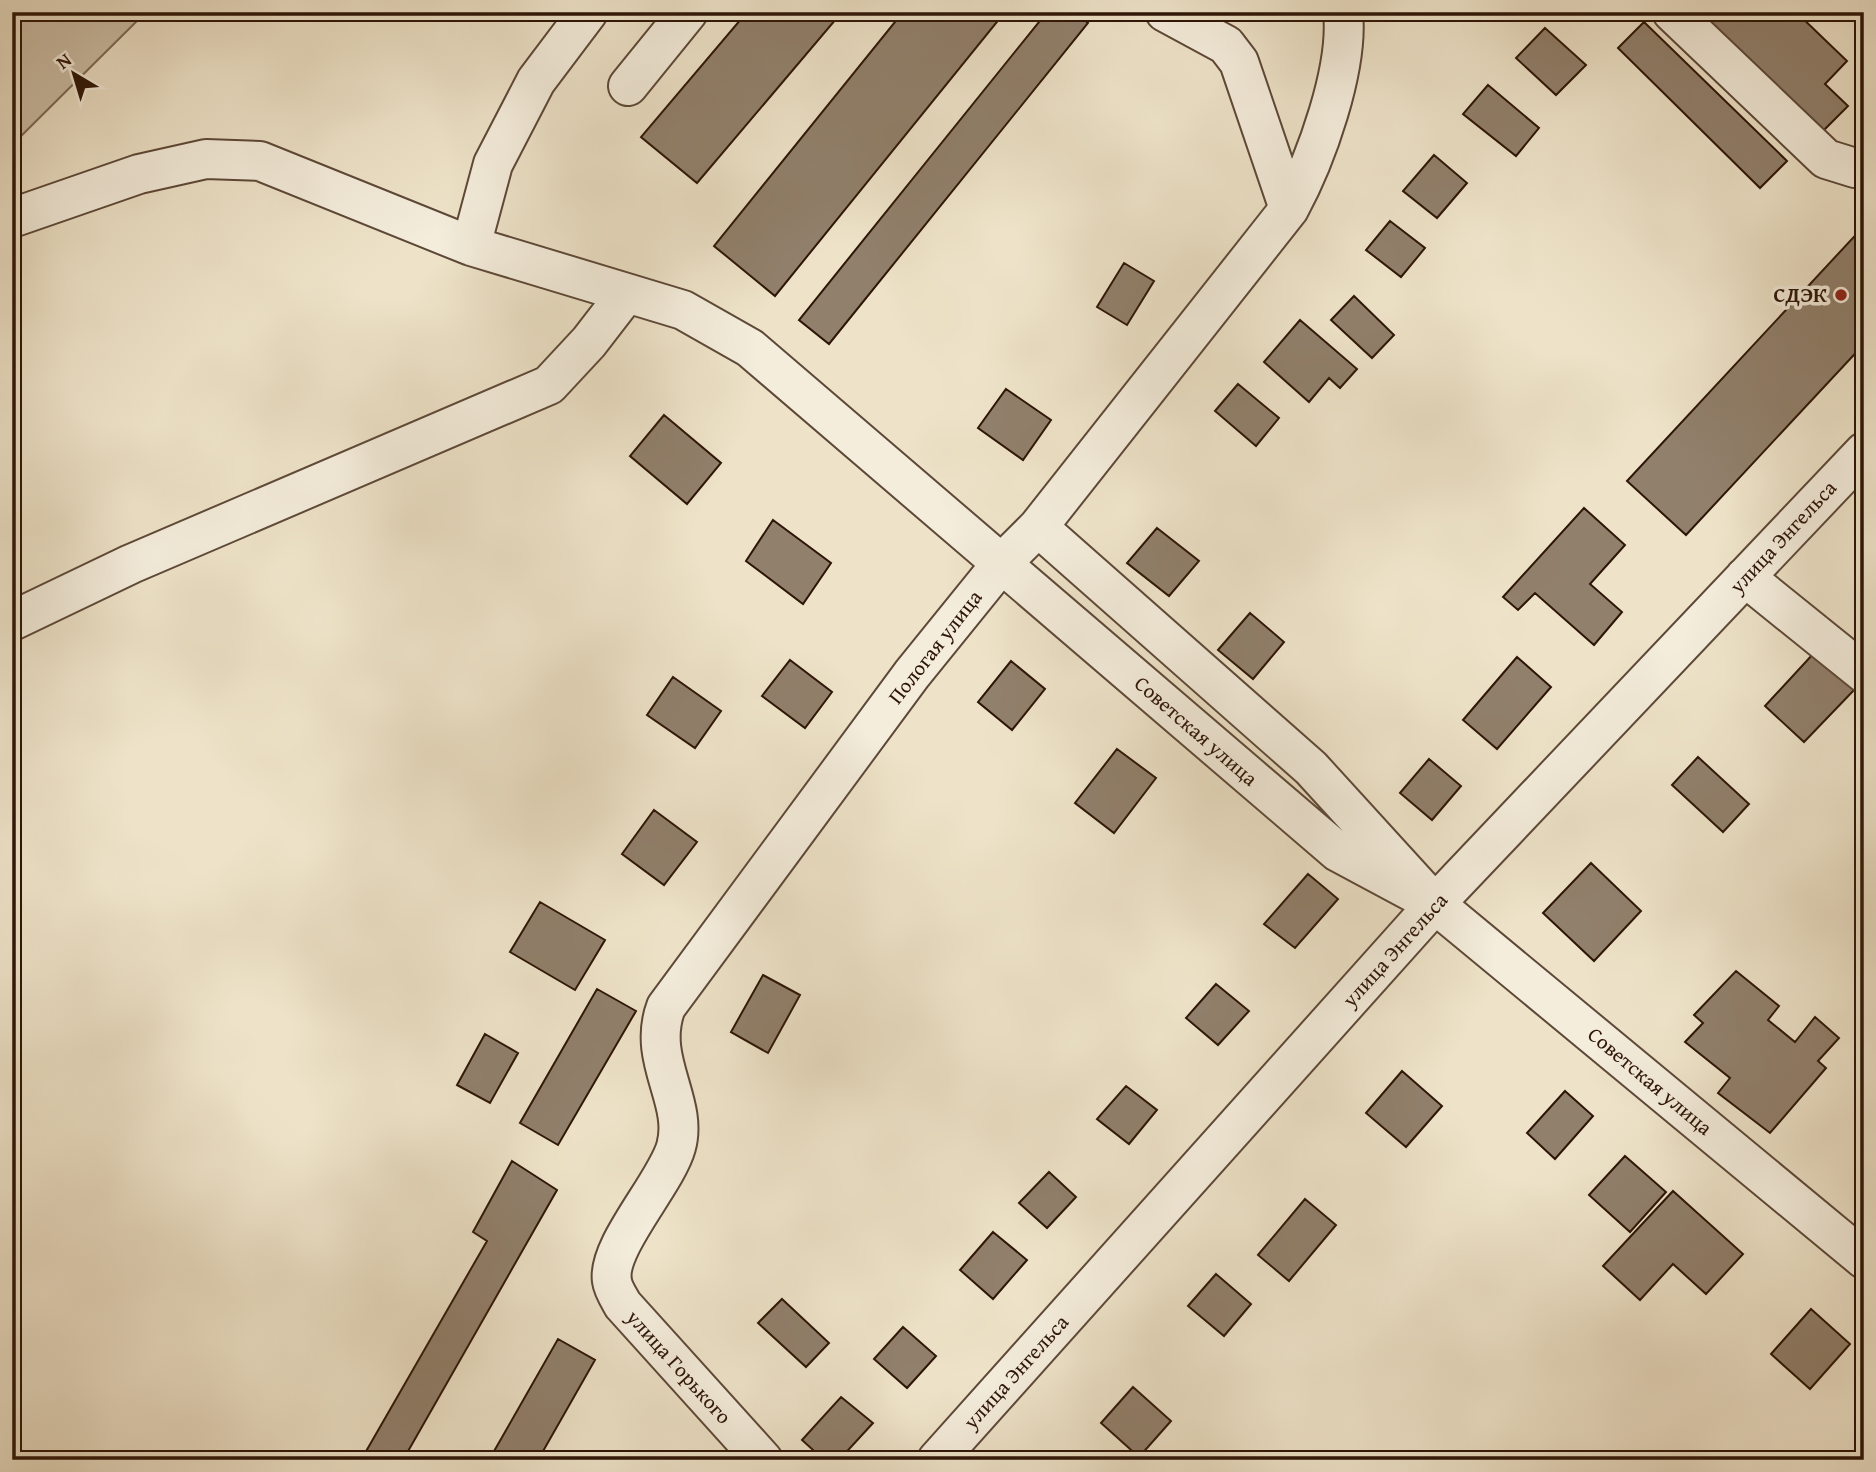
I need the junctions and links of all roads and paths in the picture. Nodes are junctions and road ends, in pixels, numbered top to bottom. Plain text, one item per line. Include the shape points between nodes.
1 (589, 12) edge
2 (688, 12) edge
3 (1165, 12) edge
4 (1343, 12) edge
5 (1672, 12) edge
6 (628, 86) dead end
7 (1864, 165) edge
8 (1289, 209) junction
9 (12, 218) edge
10 (471, 246) junction
11 (626, 295) junction
12 (1864, 452) edge
13 (1038, 527) junction
14 (1001, 564) junction
15 (1745, 577) junction
16 (12, 621) edge
17 (1864, 673) edge
18 (1435, 904) junction
19 (1864, 1259) edge
20 (623, 1306) joint
21 (763, 1460) edge
22 (937, 1460) edge

1 - 10 street via 536,81 493,164
2 - 6 street
3 - 8 street via 1226,45 1239,62
4 - 8 street, Пологая улица via 1342,53 1318,143
5 - 7 street via 1826,159 1855,168
8 - 13 street, Пологая улица
9 - 10 street, Советская улица via 139,174 206,159 260,161
10 - 11 street, Советская улица
11 - 14 street, Советская улица via 682,310 750,348
11 - 16 street via 549,385 131,564
12 - 15 street, улица Энгельса
13 - 14 street, Пологая улица
13 - 18 street, Советская улица via 1311,768
14 - 18 street, Советская улица via 1338,852
14 - 20 street, Пологая улица via 912,674 666,1007 659,1025 659,1046 678,1119 677,1146 617,1254 612,1280
15 - 17 street
15 - 18 street, улица Энгельса
18 - 19 street, Советская улица
18 - 22 street, улица Энгельса
20 - 21 street, улица Горького

